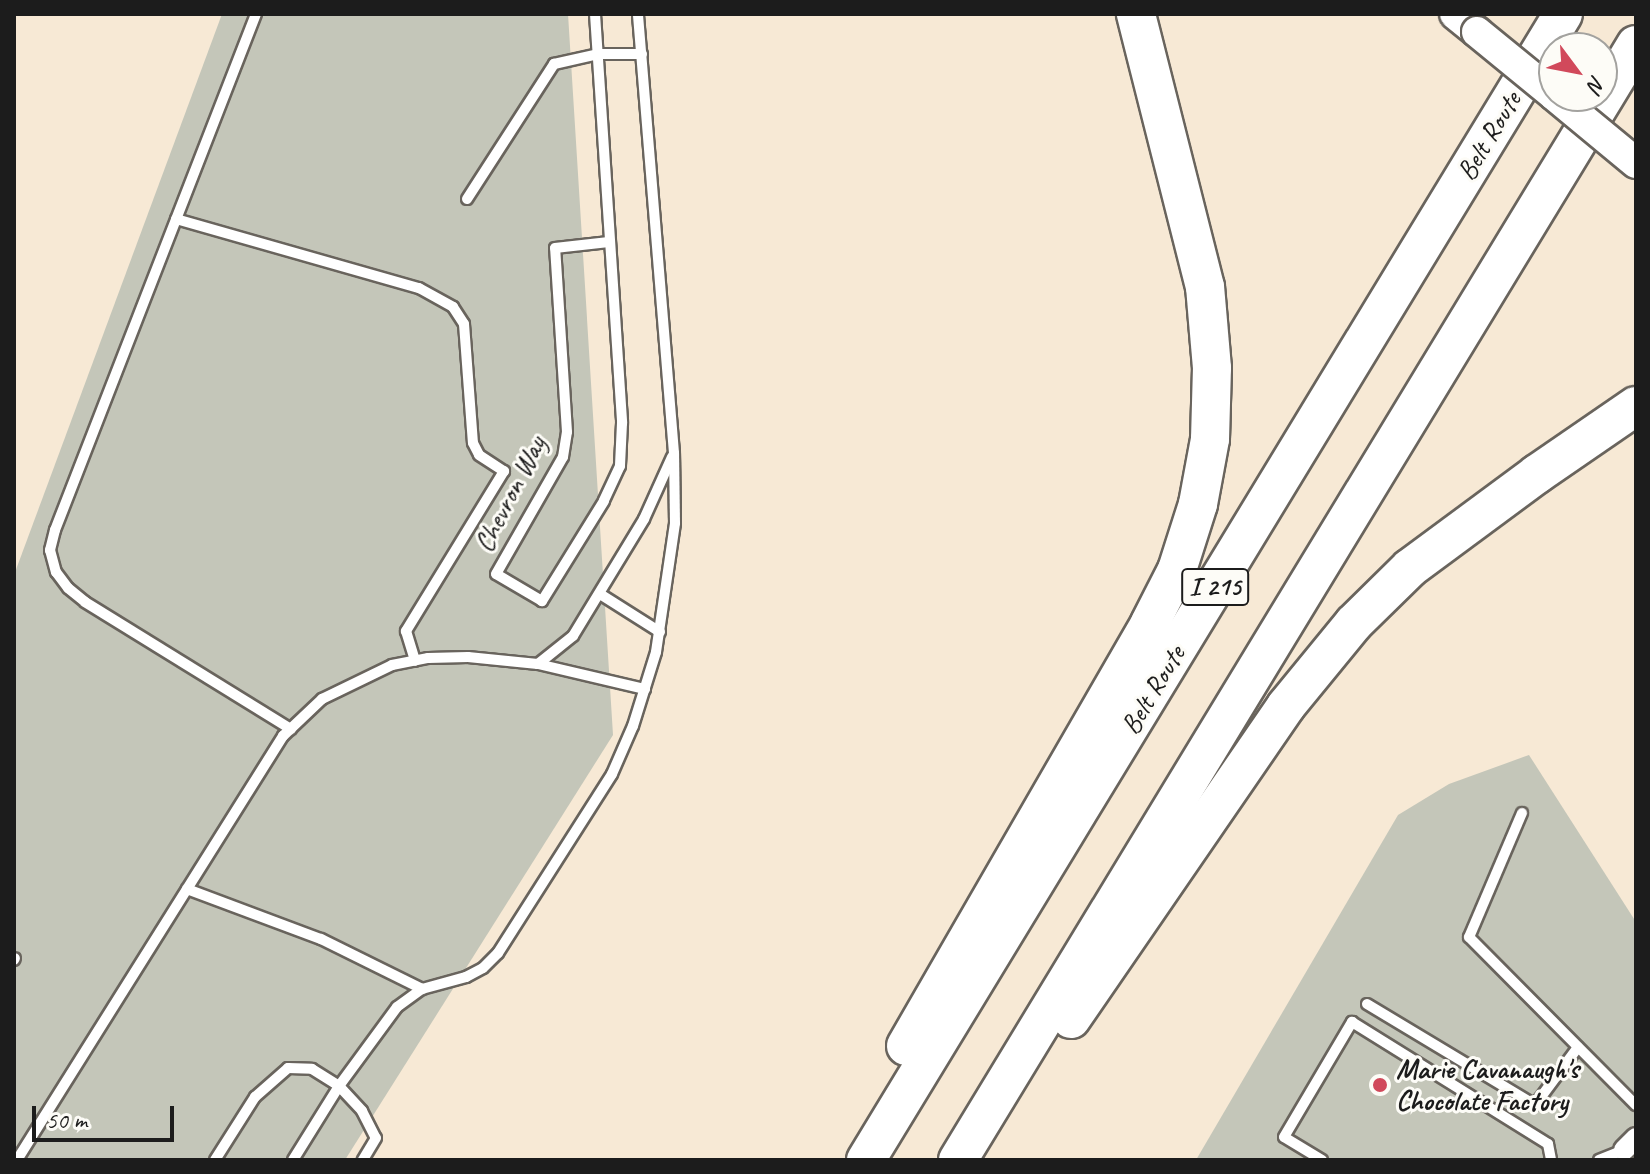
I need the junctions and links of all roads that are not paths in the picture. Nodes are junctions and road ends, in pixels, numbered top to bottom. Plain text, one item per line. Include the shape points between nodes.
1 (256, 14) edge
2 (595, 14) edge
3 (638, 14) edge
4 (1136, 14) edge
5 (1563, 14) edge
6 (1466, 23) edge
7 (1636, 45) edge
8 (598, 54) junction
9 (642, 54) junction
10 (1538, 83) edge
11 (1574, 112) edge
12 (1636, 163) edge
13 (467, 199) dead end
14 (176, 219) junction
15 (609, 242) junction
16 (1636, 406) edge
17 (674, 453) junction
18 (600, 594) junction
19 (660, 632) junction
20 (415, 661) junction
21 (538, 664) junction
22 (645, 689) junction
23 (291, 729) junction
24 (1522, 813) dead end
25 (187, 889) junction
26 (422, 989) junction
27 (1367, 1004) dead end
28 (1578, 1047) junction
29 (339, 1086) junction
30 (1636, 1105) edge
31 (1628, 1149) edge
32 (17, 1160) edge
33 (215, 1160) edge
34 (293, 1160) edge
35 (363, 1160) edge
36 (841, 1160) edge
37 (866, 1160) edge
38 (958, 1160) edge
39 (974, 1160) edge
40 (1322, 1160) edge
41 (1551, 1160) edge
42 (1599, 1160) edge

1 - 14 lane
2 - 8 lane, Chevron Way
3 - 9 lane
4 - 36 highway via 1205,287 1212,382 1210,439 1198,504 1177,570 1150,623
5 - 37 highway, Belt Route / I 215
6 - 10 main road, bridge
7 - 38 highway, I 215
8 - 9 lane
8 - 13 lane via 554,64
8 - 15 lane, Chevron Way
9 - 17 lane
11 - 12 main road, bridge
14 - 20 lane via 419,288 453,307 464,324 473,443 479,455 504,471 406,631
14 - 23 lane via 50,550 56,572 85,602
15 - 15 lane, Chevron Way via 622,423 620,466 542,601 496,574 563,457 567,432 555,248
16 - 39 highway via 1410,568 1354,623 1286,706
17 - 18 lane via 644,519
17 - 19 lane via 675,523
18 - 19 lane
18 - 21 lane via 573,636
19 - 22 lane
20 - 21 lane via 468,657
20 - 23 lane via 359,678 322,699
21 - 22 lane
22 - 26 lane via 612,774 498,953 466,977
23 - 25 lane
24 - 28 lane via 1469,937
25 - 26 lane via 321,939
25 - 32 lane
26 - 29 lane via 397,1007
27 - 28 lane via 1535,1105
28 - 30 lane
29 - 33 lane via 312,1069 288,1068 255,1097
29 - 34 lane
29 - 35 lane via 362,1111 376,1138
31 - 42 lane
40 - 41 lane via 1284,1137 1352,1022 1548,1144

